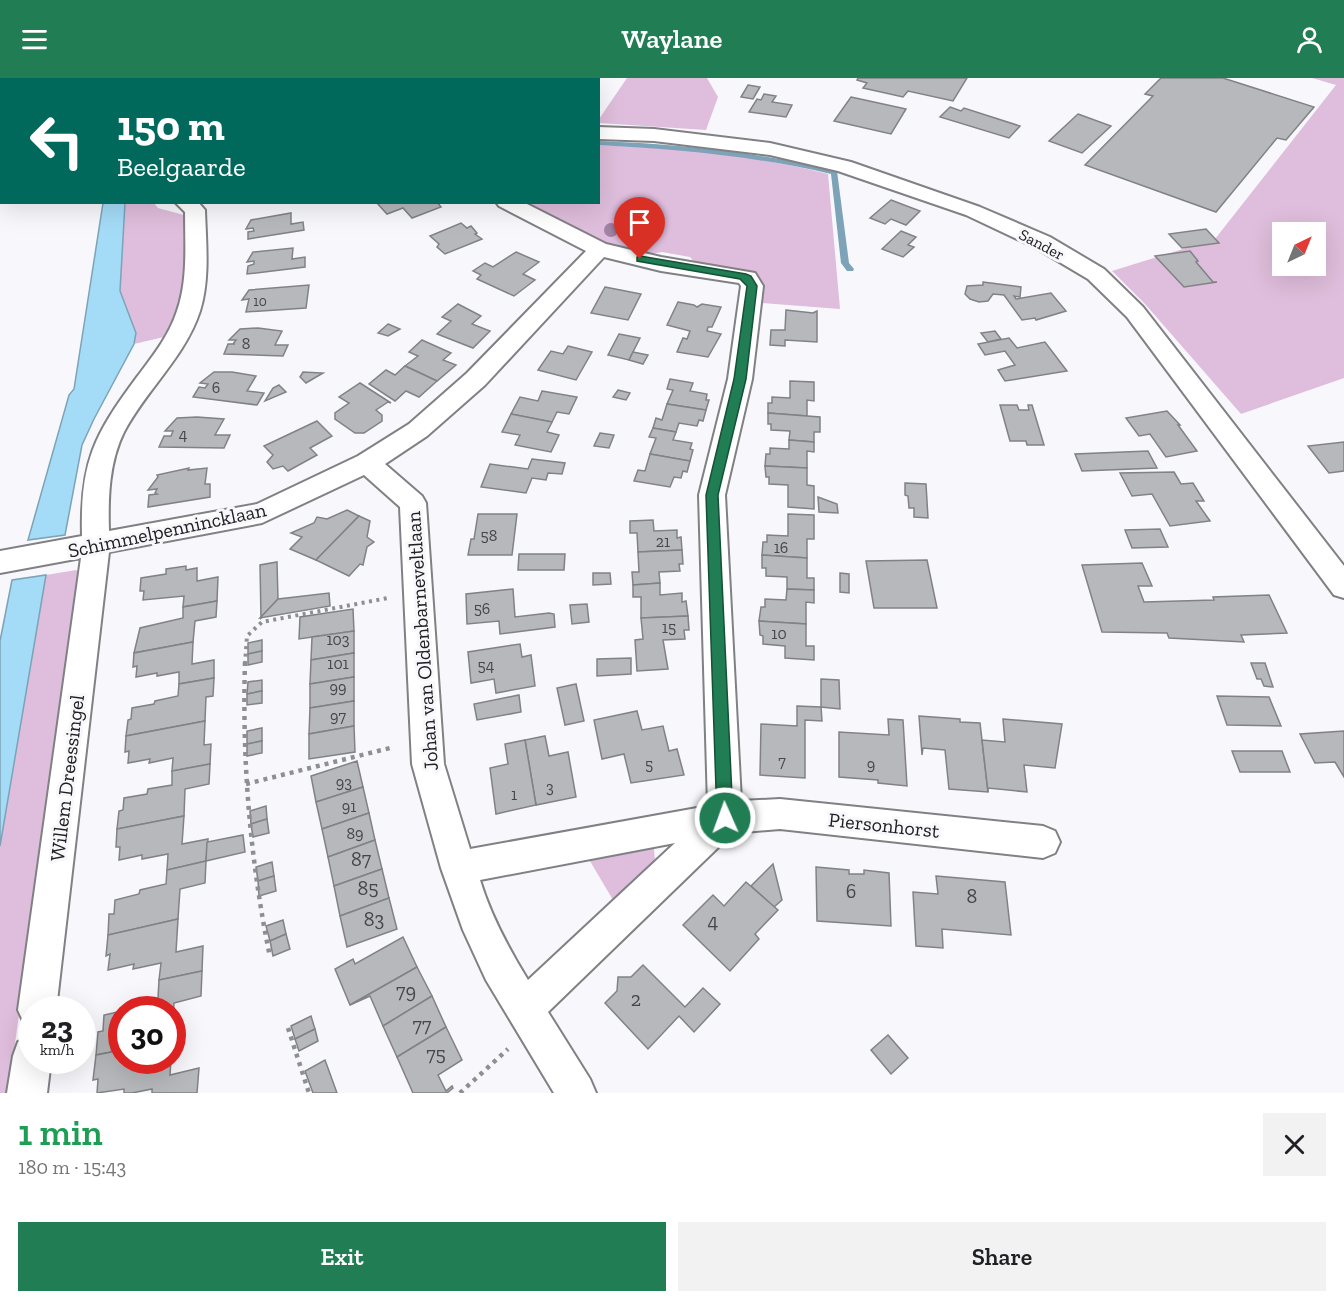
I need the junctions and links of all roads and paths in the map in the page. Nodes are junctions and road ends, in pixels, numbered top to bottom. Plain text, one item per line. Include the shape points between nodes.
1 (600, 133) edge
2 (188, 204) edge
3 (510, 204) edge
4 (599, 249) junction
5 (367, 463) junction
6 (96, 546) junction
7 (0, 562) edge
8 (1344, 587) edge
9 (418, 592) junction
10 (426, 739) junction
11 (246, 784) junction
12 (725, 818) junction
13 (1043, 842) dead end
14 (458, 868) junction
15 (270, 957) dead end
16 (39, 996) edge
17 (530, 1017) junction
18 (288, 1028) dead end
19 (30, 1074) edge
20 (27, 1093) edge
21 (309, 1093) edge
22 (460, 1093) edge
23 (576, 1093) edge

1 - 8 street, Sander via 770,148 844,166 973,211 1042,242 1095,274 1135,312
2 - 6 street, Willem Dreessingel via 195,210 191,301 184,323 112,431 94,500
3 - 4 street
4 - 5 street, Schimmelpennincklaan via 476,379 418,430
4 - 12 street via 747,278 752,286 740,379 712,495
5 - 6 street, Schimmelpennincklaan via 262,513
5 - 9 street, Johan van Oldenbarneveltlaan via 413,503
6 - 7 street, Schimmelpennincklaan
6 - 16 street, Willem Dreessingel
9 - 10 street, Johan van Oldenbarneveltlaan
9 - 11 path via 262,622 247,636
10 - 11 path
10 - 14 street, Johan van Oldenbarneveltlaan via 428,764
11 - 15 path via 257,896
12 - 13 street, Piersonhorst via 780,814
12 - 14 street, Piersonhorst
12 - 17 street
14 - 17 street, Johan van Oldenbarneveltlaan via 487,942
17 - 22 path
17 - 23 street, Johan van Oldenbarneveltlaan
18 - 21 path
19 - 20 street

